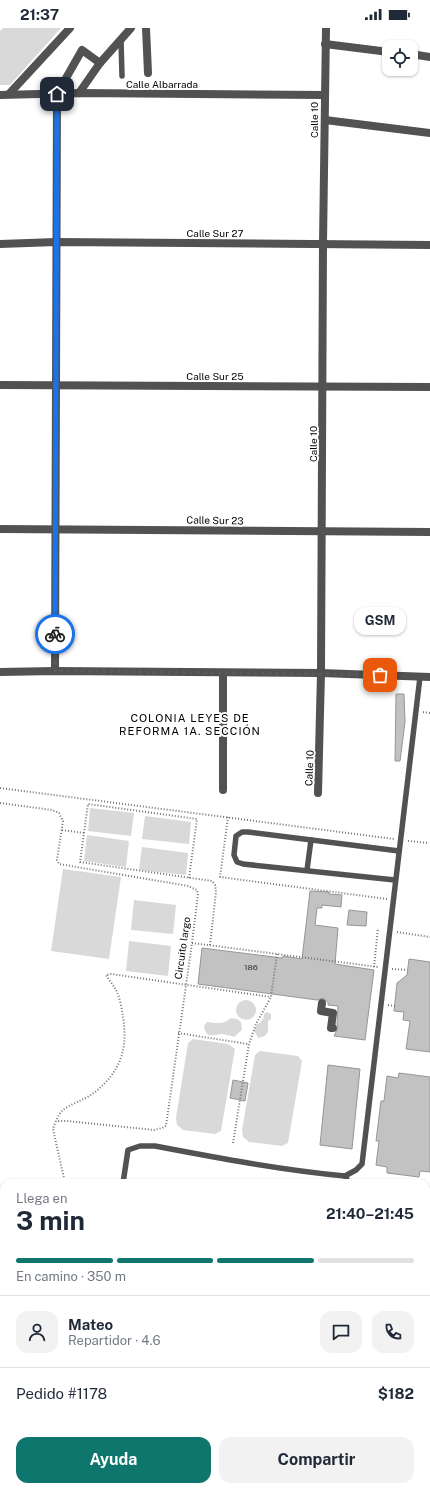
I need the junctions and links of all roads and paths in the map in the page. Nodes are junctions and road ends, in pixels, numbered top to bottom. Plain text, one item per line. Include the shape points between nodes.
1 (70, 28) edge
2 (131, 28) edge
3 (146, 28) edge
4 (326, 28) edge
5 (121, 40) junction
6 (325, 44) junction
7 (382, 51) edge
8 (418, 55) edge
9 (430, 56) edge
10 (100, 63) junction
11 (148, 73) dead end
12 (122, 76) dead end
13 (79, 93) junction
14 (10, 94) junction
15 (57, 94) junction
16 (0, 95) edge
17 (324, 95) junction
18 (325, 120) junction
19 (430, 133) edge
20 (56, 242) junction
21 (323, 243) junction
22 (0, 244) edge
23 (430, 245) edge
24 (0, 385) edge
25 (56, 385) junction
26 (323, 386) junction
27 (430, 387) edge
28 (0, 529) edge
29 (55, 529) junction
30 (323, 532) junction
31 (430, 532) edge
32 (55, 671) junction
33 (0, 672) edge
34 (223, 673) junction
35 (321, 673) junction
36 (420, 677) junction
37 (430, 677) edge
38 (0, 788) edge
39 (223, 790) dead end
40 (318, 793) dead end
41 (0, 803) edge
42 (228, 817) junction
43 (62, 830) junction
44 (84, 833) junction
45 (311, 840) junction
46 (401, 840) junction
47 (429, 843) dead end
48 (399, 851) junction
49 (307, 870) junction
50 (189, 878) junction
51 (396, 880) junction
52 (394, 900) junction
53 (378, 928) dead end
54 (412, 934) dead end
55 (430, 936) edge
56 (192, 943) junction
57 (210, 945) junction
58 (277, 954) junction
59 (385, 968) junction
60 (407, 970) dead end
61 (186, 985) junction
62 (271, 997) junction
63 (322, 1003) dead end
64 (333, 1028) dead end
65 (178, 1033) junction
66 (249, 1044) junction
67 (56, 1121) junction
68 (234, 1143) dead end
69 (345, 1176) junction
70 (64, 1179) edge
71 (124, 1179) edge
72 (347, 1179) edge

1 - 14 street
2 - 5 street
3 - 11 street
4 - 6 street, Calle 10
5 - 10 street
5 - 12 lane
6 - 7 street
6 - 17 street, Calle 10
8 - 9 street
10 - 13 street
10 - 15 street via 82,50
13 - 15 street, Calle Albarrada
13 - 17 street, Calle Albarrada
14 - 15 street, Calle Albarrada
14 - 16 street, Calle Albarrada
15 - 20 street
17 - 18 street, Calle 10
18 - 19 street
18 - 21 street, Calle 10
20 - 21 street, Calle Sur 27
20 - 22 street, Calle Sur 27
20 - 25 street
21 - 23 street, Calle Sur 27
21 - 26 street, Calle 10
24 - 25 street, Calle Sur 25
25 - 26 street, Calle Sur 25
25 - 29 street
26 - 27 street, Calle Sur 25
26 - 30 street, Calle 10
28 - 29 street, Calle Sur 23
29 - 30 street, Calle Sur 23
29 - 32 street
30 - 31 street, Calle Sur 23
30 - 35 street, Calle 10
32 - 33 street
32 - 34 street
34 - 35 street
34 - 39 street
35 - 36 street
35 - 40 street, Calle 10
36 - 37 street
36 - 46 lane
38 - 42 path
41 - 43 path, Circuito largo via 59,813 63,821
42 - 46 path
42 - 52 path via 220,877
43 - 44 path
43 - 56 path, Circuito largo via 57,860 59,864 188,886 197,890
44 - 50 path via 80,862
44 - 50 path via 88,804 197,819
45 - 48 lane
45 - 49 lane
45 - 49 lane via 248,832 236,836 234,855 237,862
46 - 47 path
46 - 48 lane
48 - 51 lane
49 - 51 lane
50 - 57 path via 212,882 215,885
51 - 52 lane
52 - 59 lane
53 - 58 path via 374,966
54 - 55 path
56 - 57 path
56 - 61 path, Circuito largo
57 - 58 path
58 - 62 path
59 - 60 path
59 - 69 lane via 362,1164
61 - 62 path
61 - 65 path
61 - 67 path, Circuito largo via 106,975 116,991 122,1011 124,1050 117,1068 106,1081 94,1093 62,1110
62 - 66 path via 256,1024
63 - 64 street via 321,1011 333,1013
65 - 66 path
65 - 67 path via 166,1126 154,1130
66 - 68 path
67 - 70 path via 53,1128
69 - 71 lane via 249,1164 155,1146 140,1146 128,1150
69 - 72 lane

